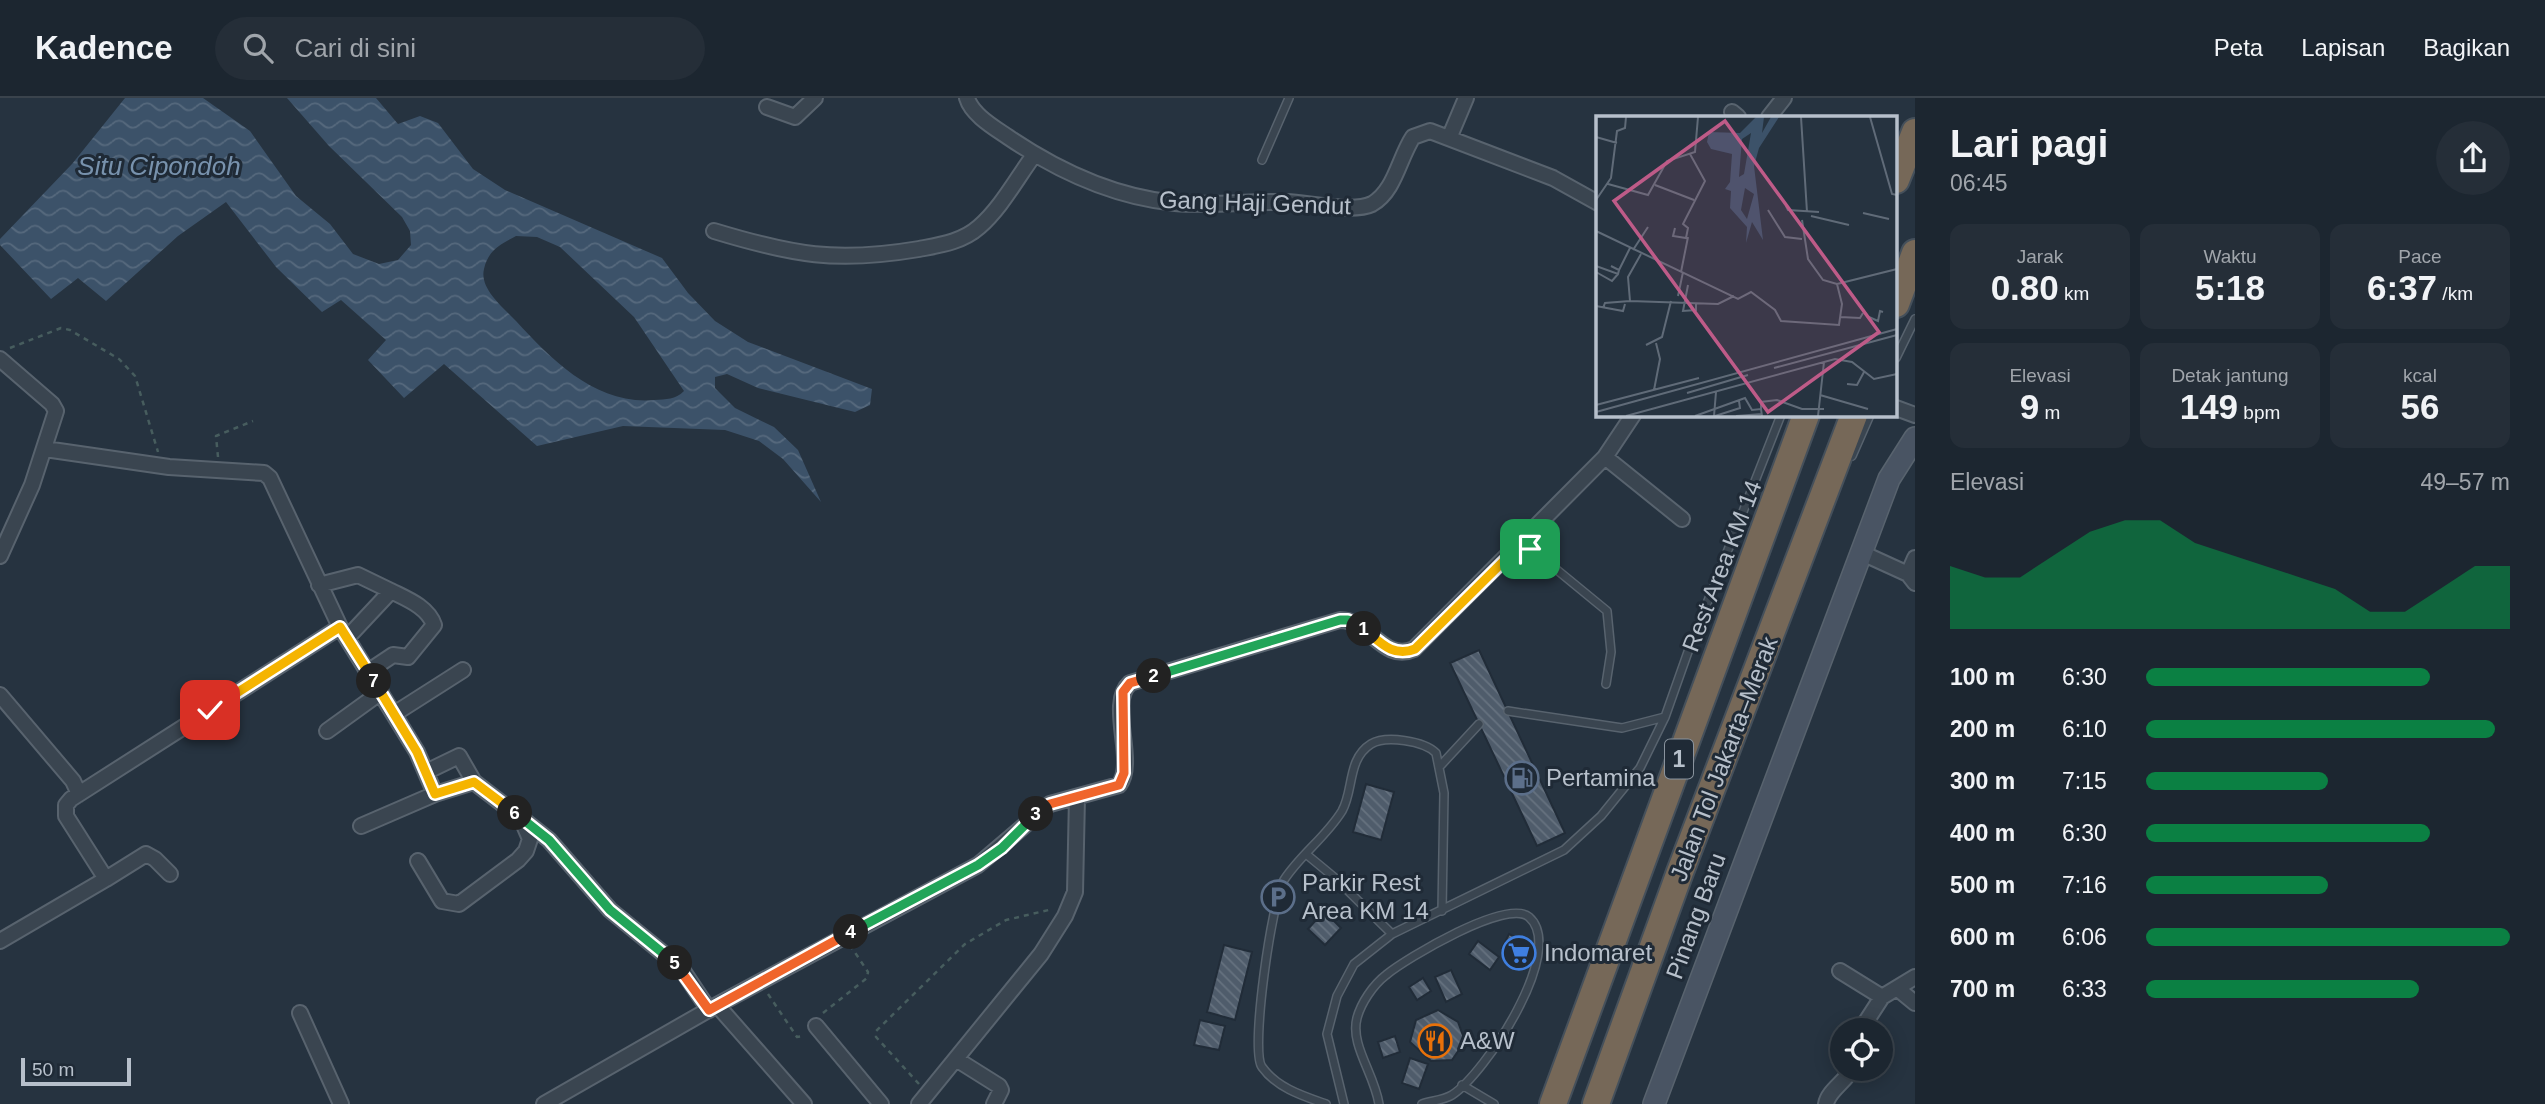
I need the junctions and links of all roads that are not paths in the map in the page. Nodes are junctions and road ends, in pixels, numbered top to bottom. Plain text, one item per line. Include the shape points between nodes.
1 (815, 98) edge
2 (1289, 98) edge
3 (1466, 98) edge
4 (1784, 98) edge
5 (965, 99) edge
6 (767, 107) dead end
7 (1770, 116) edge
8 (1915, 132) edge
9 (1450, 136) junction
10 (1034, 155) junction
11 (1262, 160) dead end
12 (1898, 175) edge
13 (1596, 202) edge
14 (714, 231) dead end
15 (1915, 253) edge
16 (1898, 299) edge
17 (1915, 320) edge
18 (1898, 354) edge
19 (0, 359) edge
20 (1898, 409) edge
21 (1915, 415) edge
22 (1632, 416) edge
23 (1781, 416) edge
24 (1806, 416) edge
25 (1854, 416) edge
26 (1870, 416) edge
27 (1915, 438) edge
28 (45, 449) junction
29 (1605, 457) junction
30 (1847, 466) dead end
31 (1830, 504) dead end
32 (1682, 519) dead end
33 (1523, 542) junction
34 (1862, 553) junction
35 (0, 556) edge
36 (1915, 558) edge
37 (1911, 578) edge
38 (319, 585) junction
39 (391, 591) junction
40 (343, 632) junction
41 (1768, 645) junction
42 (463, 670) dead end
43 (369, 671) junction
44 (1606, 684) dead end
45 (380, 692) junction
46 (0, 695) edge
47 (1507, 711) dead end
48 (394, 714) junction
49 (1665, 718) junction
50 (1479, 724) dead end
51 (327, 732) dead end
52 (1441, 765) junction
53 (426, 772) junction
54 (474, 782) junction
55 (79, 794) junction
56 (435, 794) junction
57 (1077, 797) junction
58 (521, 818) junction
59 (361, 826) dead end
60 (1306, 854) junction
61 (418, 861) dead end
62 (170, 874) dead end
63 (106, 879) junction
64 (1442, 911) junction
65 (1392, 934) junction
66 (0, 941) edge
67 (1840, 971) dead end
68 (1915, 977) edge
69 (1898, 989) junction
70 (1882, 997) junction
71 (1915, 1003) edge
72 (713, 1008) junction
73 (300, 1013) dead end
74 (1868, 1018) edge
75 (817, 1026) road end
76 (956, 1059) junction
77 (1844, 1081) edge
78 (1462, 1086) junction
79 (924, 1099) edge
80 (341, 1104) edge
81 (544, 1104) edge
82 (804, 1104) edge
83 (881, 1104) edge
84 (994, 1104) edge
85 (1326, 1104) edge
86 (1344, 1104) edge
87 (1379, 1104) edge
88 (1422, 1104) edge
89 (1494, 1104) edge
90 (1553, 1104) edge
91 (1596, 1104) edge
92 (1654, 1104) edge
93 (1826, 1104) edge

1 - 6 street via 795,117
2 - 11 lane
3 - 9 street
4 - 7 street
5 - 10 street, Gang Haji Gendut via 995,128
8 - 12 highway
9 - 10 street, Gang Haji Gendut via 1430,131 1413,137 1381,197 1355,208 1263,201 1174,203 1093,183
9 - 13 street via 1553,178
10 - 14 street via 987,219 964,237 945,244 871,256 828,257 779,251
15 - 16 highway
17 - 18 lane
19 - 28 street via 56,411
20 - 21 street
22 - 29 street
23 - 49 lane, Rest Area KM 14
24 - 90 highway, Jalan Tol Jakarta–Merak / 1
25 - 41 highway, Jalan Tol Jakarta–Merak / 1
26 - 30 lane
27 - 34 main road, Pinang Baru via 1889,480
28 - 35 street
28 - 38 street via 162,466 264,473
29 - 32 street
29 - 33 street
31 - 41 lane
33 - 44 lane via 1607,611 1611,652
33 - 57 street via 1431,635 1403,654 1357,624 1340,620 1138,680 1126,687 1122,697 1123,780 1114,789
34 - 37 street
34 - 92 main road, Pinang Baru
36 - 37 street
38 - 39 street via 358,575
38 - 40 street
39 - 40 street
39 - 43 street via 424,610 434,625 408,657 393,655
40 - 43 street
40 - 55 street
41 - 91 highway, Jalan Tol Jakarta–Merak / 1 via 1679,872
42 - 48 street
43 - 45 street
45 - 48 street
45 - 51 street
46 - 55 street
47 - 49 lane via 1622,728
48 - 53 street
49 - 64 lane, Rest Area KM 14 via 1640,768 1579,838 1564,850
50 - 52 lane
52 - 60 lane via 1434,751 1386,739 1370,745 1353,769 1346,804
52 - 64 lane
53 - 54 street via 460,756
53 - 56 street
54 - 56 street
54 - 58 street
55 - 63 street via 66,805 66,816
56 - 59 street
57 - 72 street via 1039,811 978,865
57 - 76 street via 1077,869 1070,905 1041,954
58 - 61 street via 530,839 526,851 458,904 442,901
58 - 72 street via 549,840 610,910 681,968
60 - 65 lane
60 - 85 lane via 1279,890 1265,969 1258,1052 1261,1066 1279,1083
62 - 63 street via 146,855
63 - 66 street
64 - 65 lane, Rest Area KM 14
65 - 86 lane, Rest Area KM 14 via 1354,964 1330,1016 1329,1051
67 - 70 street
68 - 69 street
69 - 70 street
69 - 71 street
70 - 74 street
72 - 81 street
72 - 82 street
73 - 80 street
75 - 83 street
76 - 79 street
76 - 84 street via 999,1086
77 - 93 street via 1828,1095
78 - 87 lane via 1484,1065 1508,1027 1540,953 1539,932 1530,917 1518,911 1501,913 1408,961 1385,975 1367,996 1354,1035 1371,1071
78 - 88 lane via 1451,1095
78 - 89 lane

